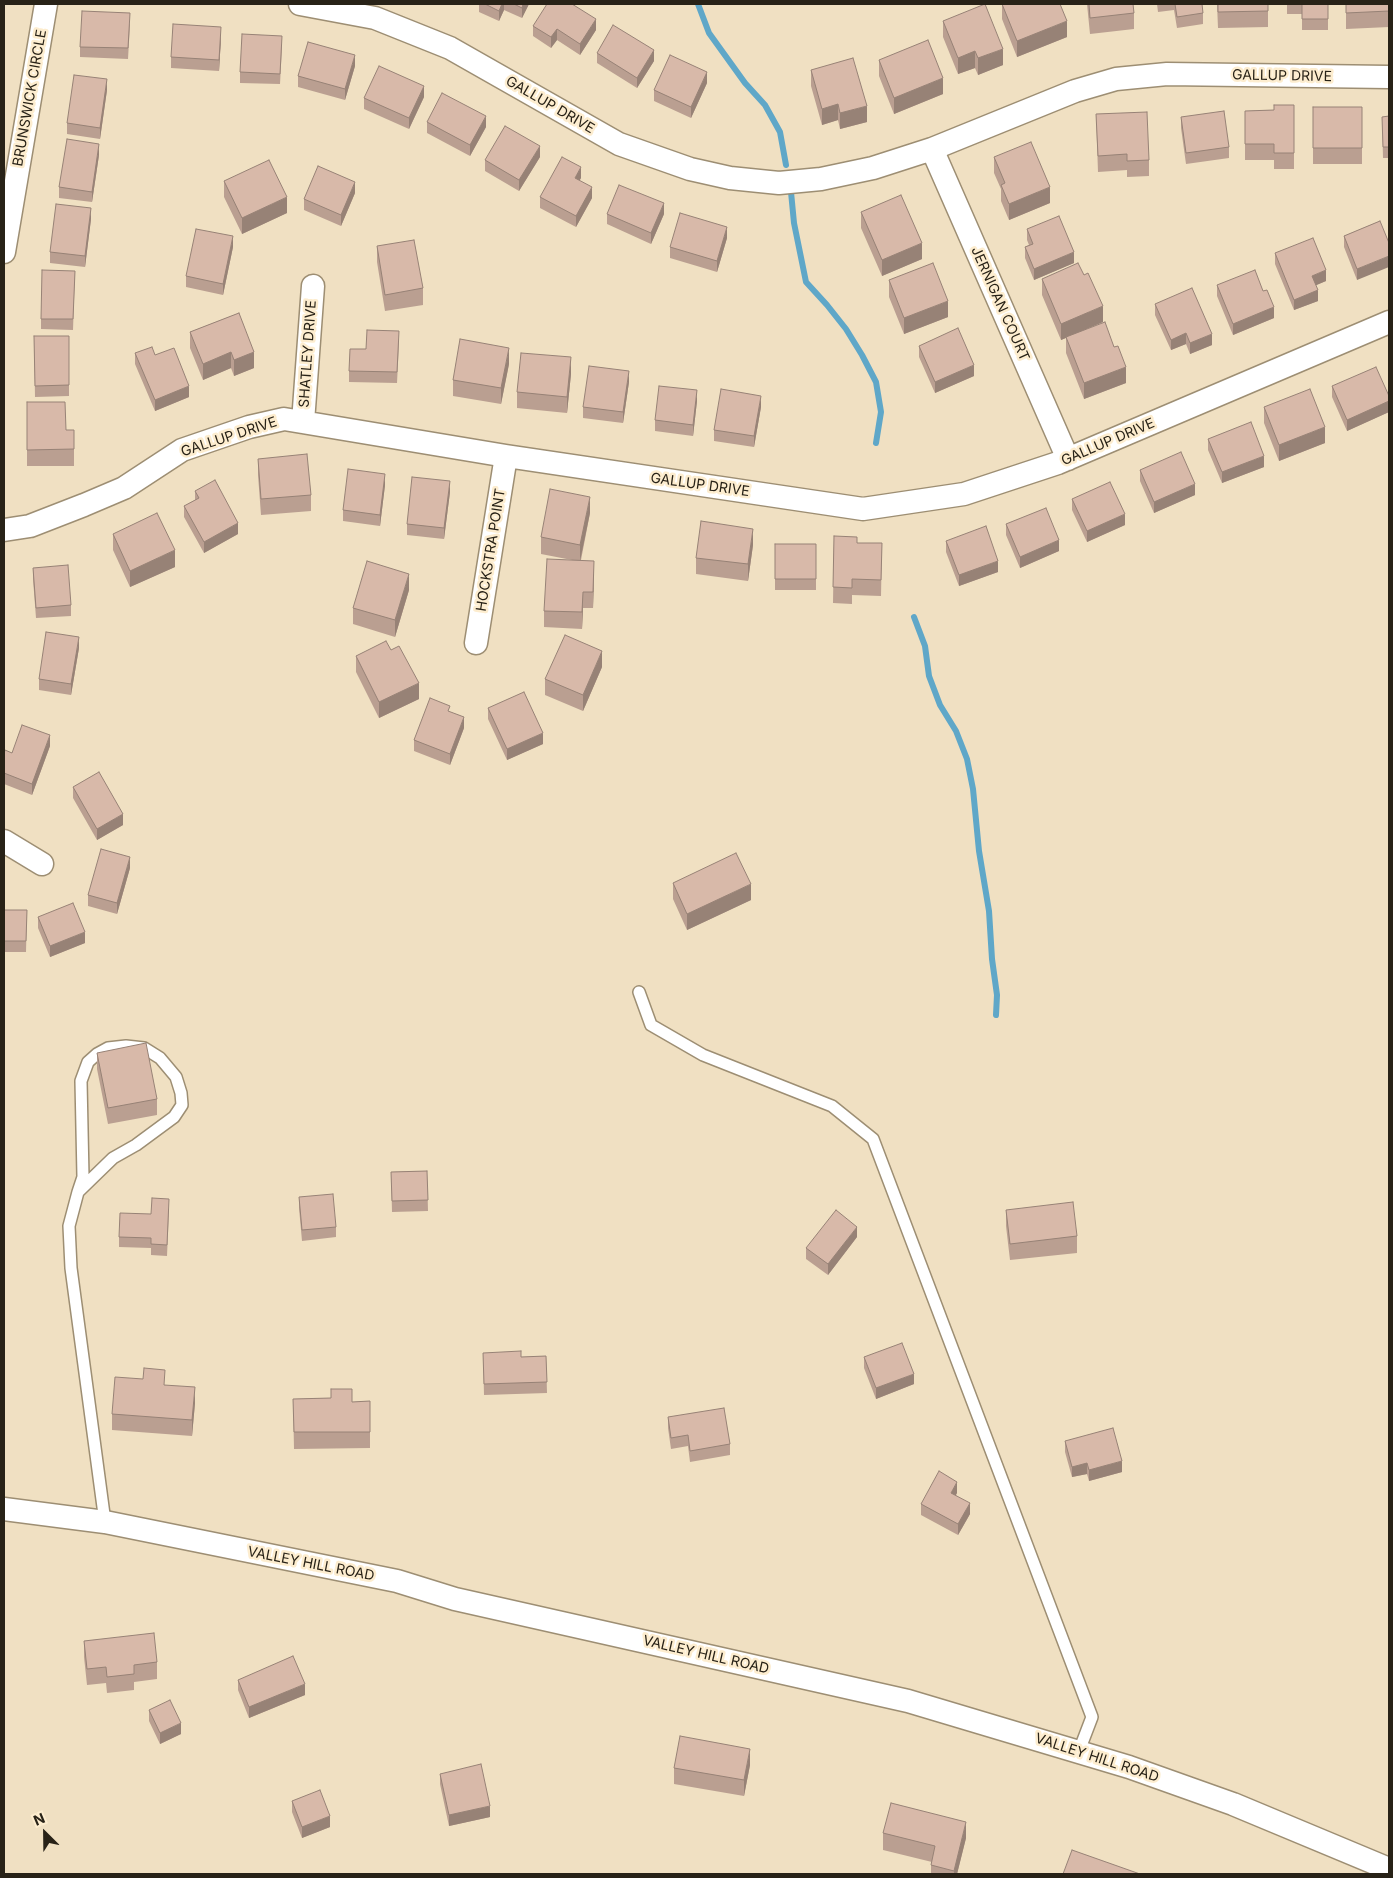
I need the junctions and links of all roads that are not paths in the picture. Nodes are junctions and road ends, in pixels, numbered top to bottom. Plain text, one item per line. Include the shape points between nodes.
1 (46, 4) edge
2 (300, 4) edge
3 (1389, 77) edge
4 (932, 149) junction
5 (7, 210) edge
6 (4, 252) edge
7 (313, 286) dead end
8 (1389, 322) edge
9 (303, 422) junction
10 (506, 456) junction
11 (1068, 459) junction
12 (4, 530) edge
13 (476, 643) dead end
14 (4, 842) edge
15 (42, 864) dead end
16 (639, 992) dead end
17 (78, 1192) junction
18 (4, 1509) edge
19 (105, 1522) junction
20 (1079, 1751) junction
21 (1389, 1869) edge

1 - 5 street, BRUNSWICK CIRCLE
2 - 4 street, GALLUP DRIVE via 375,18 450,48 619,144 690,169 730,178 779,183 822,179 874,168
3 - 4 street, GALLUP DRIVE via 1167,74 1116,79 1075,91
4 - 11 street, JERNIGAN COURT
5 - 6 street, BRUNSWICK CIRCLE
7 - 9 street, SHATLEY DRIVE
8 - 11 street, GALLUP DRIVE
9 - 10 street, GALLUP DRIVE
9 - 12 street, GALLUP DRIVE via 284,419 249,427 182,450 124,488 30,526
10 - 11 street, GALLUP DRIVE via 863,509 964,494
10 - 13 street, HOCKSTRA POINT
14 - 15 street
16 - 20 lane via 652,1025 703,1055 832,1106 873,1139 1092,1718
17 - 17 lane via 83,1177 81,1081 88,1062 108,1048 144,1048 160,1058 176,1077 182,1105 174,1117 136,1146 113,1158
17 - 19 lane via 69,1226 71,1268
18 - 19 street, VALLEY HILL ROAD
19 - 20 street, VALLEY HILL ROAD via 397,1581 455,1599 908,1701
20 - 21 street, VALLEY HILL ROAD via 1233,1804

